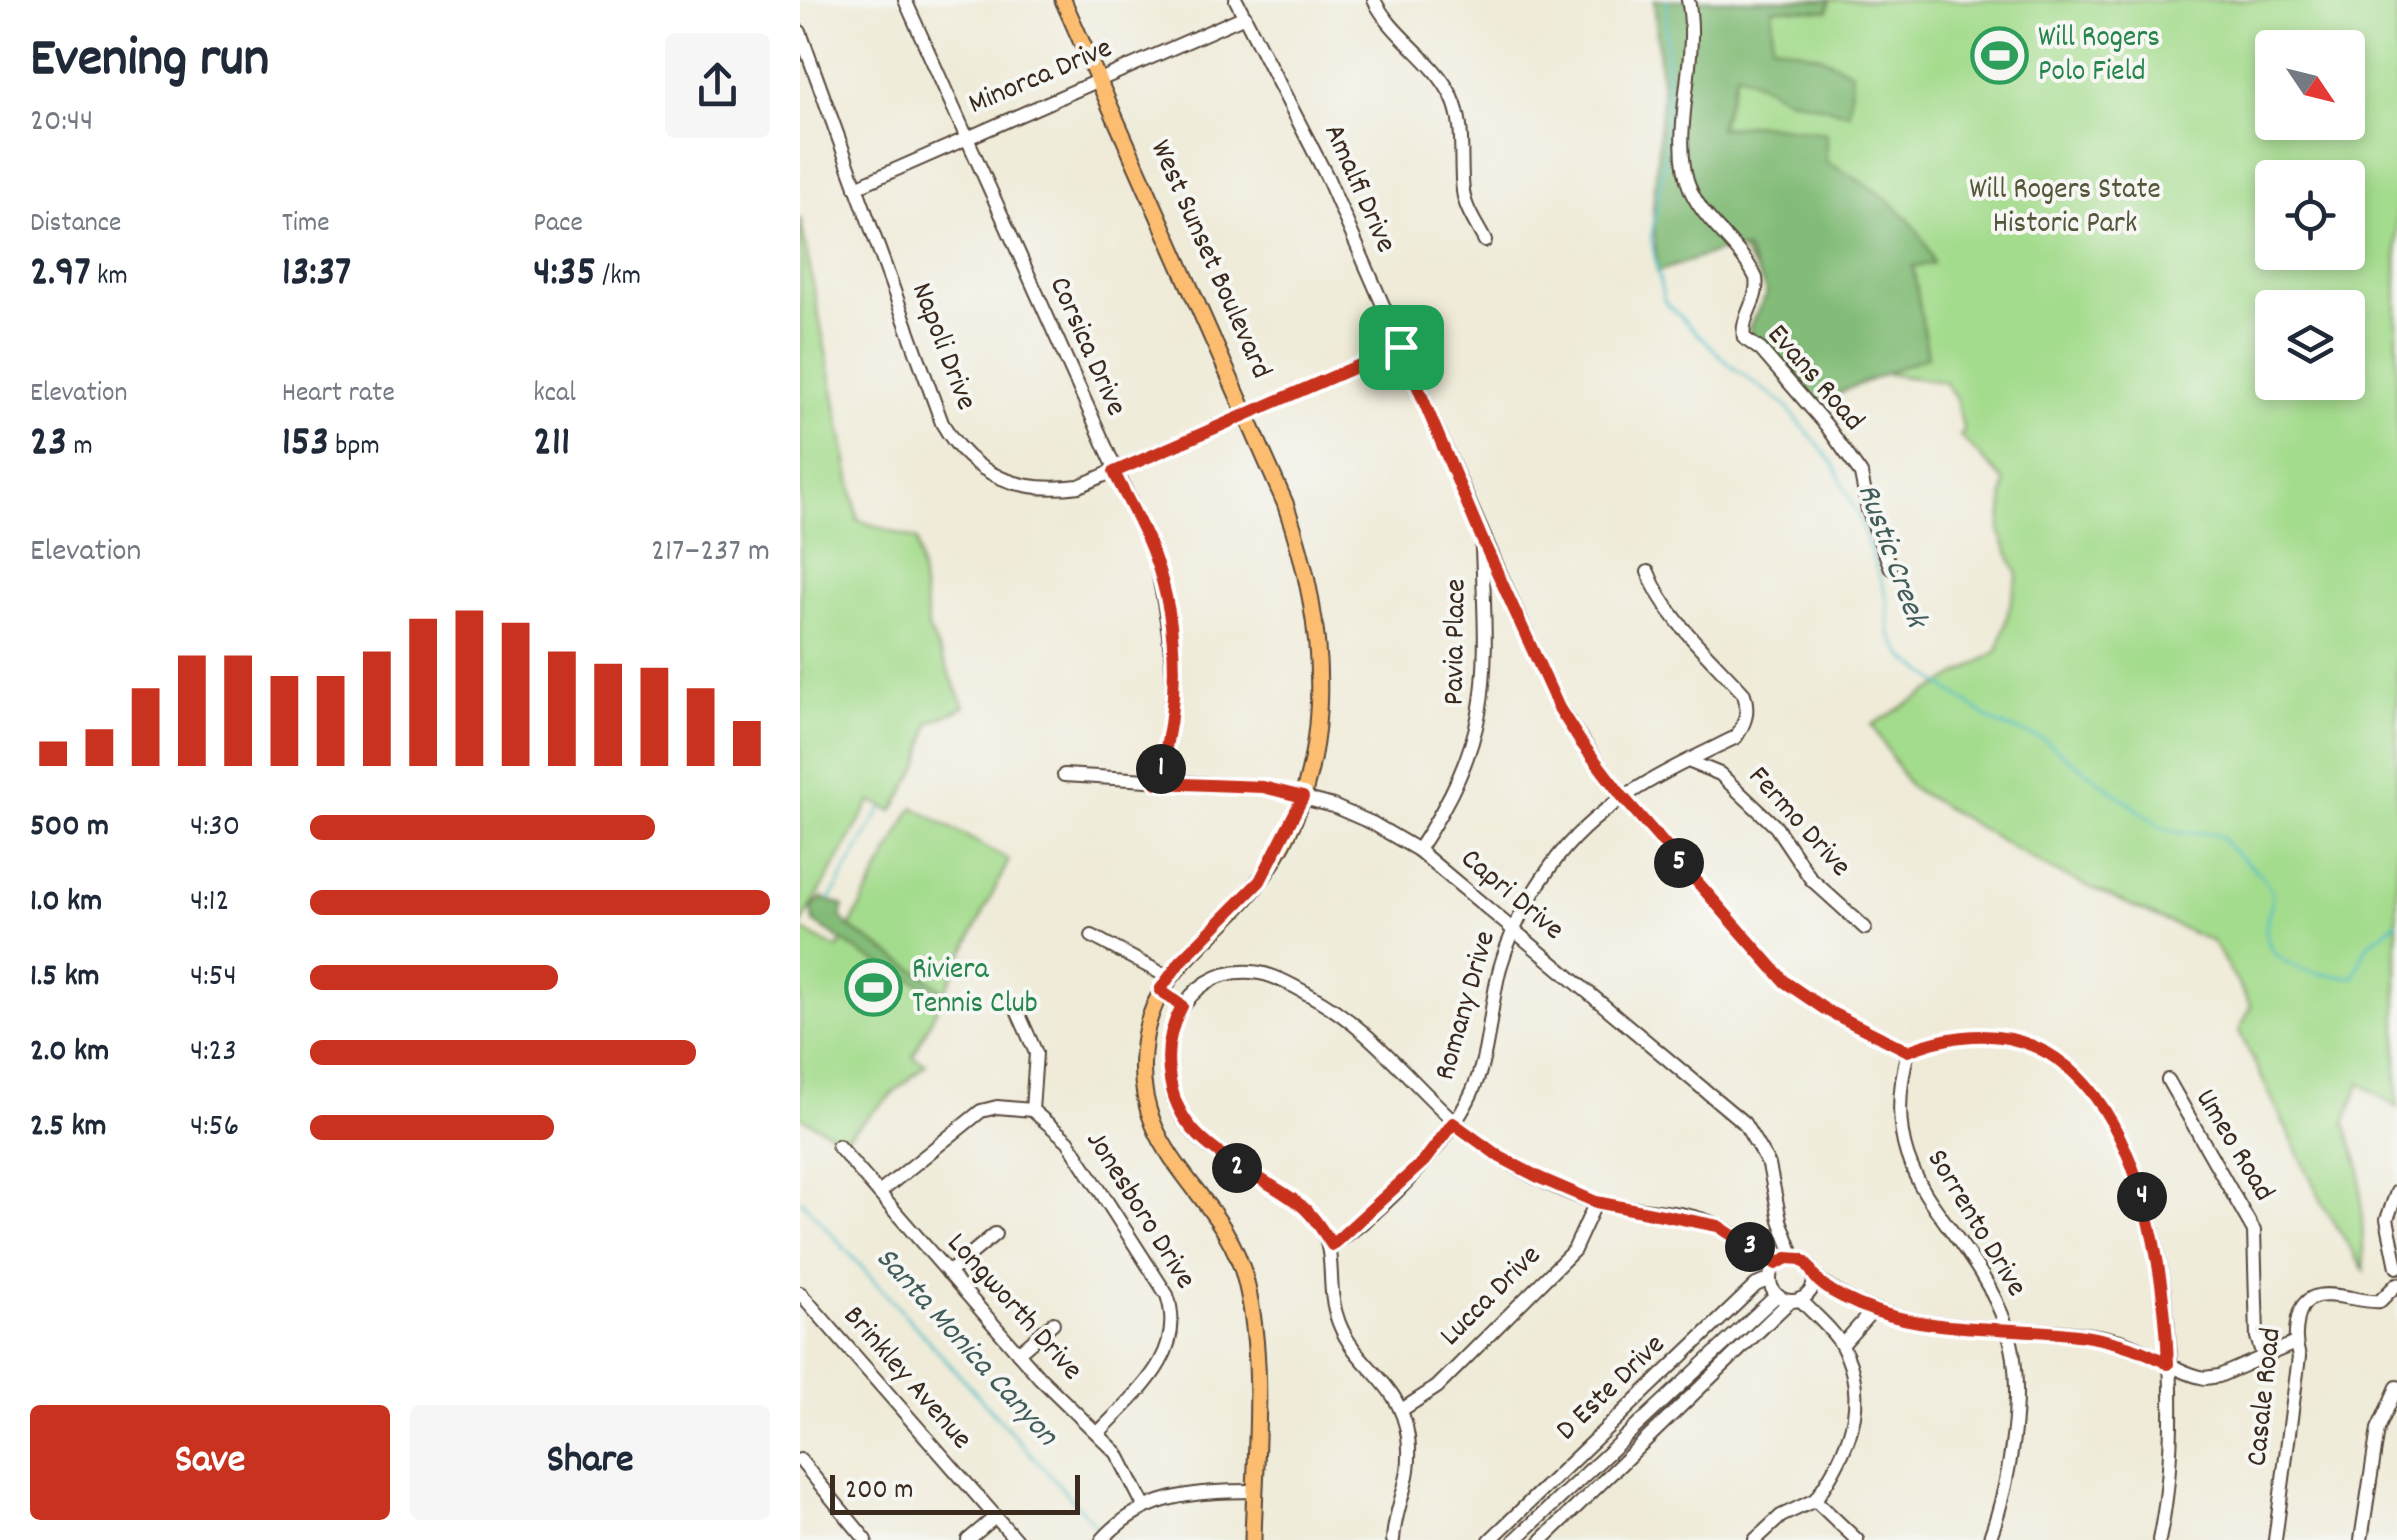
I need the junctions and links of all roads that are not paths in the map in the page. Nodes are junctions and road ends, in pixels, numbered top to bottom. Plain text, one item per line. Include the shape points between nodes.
1 (905, 0) edge
2 (1063, 0) edge
3 (1236, 0) edge
4 (1374, 0) edge
5 (1688, 0) edge
6 (1245, 16) junction
7 (800, 32) edge
8 (1100, 80) junction
9 (966, 138) junction
10 (856, 187) junction
11 (1485, 241) dead end
12 (1401, 347) junction
13 (1249, 415) junction
14 (1114, 472) junction
15 (1482, 539) junction
16 (1891, 568) dead end
17 (1648, 572) dead end
18 (1510, 600) junction
19 (1484, 607) junction
20 (1688, 760) junction
21 (1064, 775) dead end
22 (1157, 783) junction
23 (1622, 796) junction
24 (1303, 797) junction
25 (1418, 850) junction
26 (1864, 928) dead end
27 (1514, 930) junction
28 (1092, 936) dead end
29 (1164, 984) junction
30 (1016, 1008) dead end
31 (1179, 1011) junction
32 (1150, 1016) junction
33 (1908, 1051) junction
34 (2168, 1080) dead end
35 (1032, 1110) junction
36 (1453, 1123) junction
37 (838, 1146) dead end
38 (2397, 1192) edge
39 (878, 1193) junction
40 (1596, 1202) junction
41 (995, 1234) dead end
42 (1332, 1245) junction
43 (1794, 1257) junction
44 (1776, 1264) junction
45 (2397, 1266) edge
46 (948, 1273) junction
47 (1814, 1276) junction
48 (1770, 1279) junction
49 (2397, 1284) edge
50 (800, 1293) edge
51 (1789, 1298) junction
52 (1873, 1310) junction
53 (1054, 1322) dead end
54 (2007, 1328) junction
55 (2295, 1342) junction
56 (1842, 1345) junction
57 (1018, 1353) junction
58 (2263, 1356) junction
59 (2168, 1364) junction
60 (2397, 1386) edge
61 (1403, 1409) junction
62 (1098, 1433) junction
63 (800, 1460) edge
64 (1254, 1491) junction
65 (1815, 1500) junction
66 (1144, 1506) junction
67 (994, 1518) junction
68 (866, 1540) edge
69 (968, 1540) edge
70 (1016, 1540) edge
71 (1102, 1540) edge
72 (1253, 1540) edge
73 (1392, 1540) edge
74 (1490, 1540) edge
75 (1515, 1540) edge
76 (1542, 1540) edge
77 (1755, 1540) edge
78 (1857, 1540) edge
79 (1989, 1540) edge
80 (2159, 1540) edge
81 (2275, 1540) edge
82 (2362, 1540) edge

1 - 9 street, Corsica Drive
2 - 8 main road, West Sunset Boulevard
3 - 6 street, Amalfi Drive
4 - 11 street via 1455,103 1462,188
5 - 16 street, Evans Road via 1692,47 1684,140 1690,189 1756,278 1744,338 1826,426 1860,474
6 - 8 street, Minorca Drive
6 - 12 street, Amalfi Drive via 1328,177
7 - 10 street, Napoli Drive
8 - 9 street, Minorca Drive
8 - 13 main road, West Sunset Boulevard
9 - 10 street, Minorca Drive
9 - 14 street, Corsica Drive
10 - 14 street, Napoli Drive via 942,423 966,457 994,476 1033,489 1079,486
12 - 13 street, Napoli Drive
12 - 15 street, Amalfi Drive
13 - 14 street, Napoli Drive
13 - 24 main road, West Sunset Boulevard via 1298,542 1314,611 1320,699
14 - 22 street, Corsica Drive via 1155,557 1168,614 1175,700
15 - 18 street, Amalfi Drive
15 - 19 street, Pavia Place
17 - 20 street, Romany Drive via 1747,706 1736,737
18 - 19 street
18 - 23 street, Amalfi Drive via 1559,708
19 - 25 street, Pavia Place via 1480,725 1460,782
20 - 23 street, Romany Drive
20 - 26 street, Fermo Drive via 1720,774 1776,827 1811,879
21 - 22 street, Capri Drive
22 - 24 street, Capri Drive via 1263,787
23 - 27 street, Romany Drive via 1551,866
23 - 33 street, Amalfi Drive via 1794,990
24 - 25 street, Capri Drive via 1350,813
24 - 29 main road, West Sunset Boulevard via 1260,881
25 - 27 street, Capri Drive
27 - 36 street, Romany Drive via 1475,1084
27 - 43 street, Capri Drive via 1744,1123 1770,1165
28 - 29 street
29 - 31 street
29 - 32 main road, West Sunset Boulevard
30 - 35 street via 1036,1053
31 - 32 street
31 - 36 street via 1192,993 1230,972 1285,982 1359,1027
31 - 42 street via 1167,1060 1184,1122 1239,1170 1301,1205
32 - 64 main road, West Sunset Boulevard via 1143,1078 1156,1133 1174,1168 1220,1224 1246,1280 1254,1336
33 - 54 street, Sorrento Drive via 1897,1112 1904,1155 1964,1246
33 - 59 street via 1954,1038 2007,1040 2045,1051 2092,1089 2137,1178 2161,1270
34 - 58 street, Umeo Road via 2254,1231
35 - 39 street via 981,1111
35 - 62 street, Jonesboro Drive via 1068,1141 1172,1311 1174,1330 1160,1366
36 - 40 street via 1500,1157
36 - 42 street, Romany Drive via 1424,1161
37 - 39 street, Longworth Drive
38 - 45 street via 2388,1219
39 - 46 street, Longworth Drive
40 - 44 street via 1718,1226
40 - 61 street, Lucca Drive via 1574,1250 1437,1387
41 - 46 street
42 - 61 street via 1332,1300 1340,1326
43 - 44 street
43 - 47 street
44 - 48 street
46 - 57 street, Longworth Drive
47 - 51 street, D Este Drive via 1811,1290
47 - 52 street
48 - 51 street
48 - 74 street, D Este Drive via 1756,1285
49 - 55 street, Casale Road via 2368,1302 2313,1296 2299,1313
50 - 67 street, Brinkley Avenue
51 - 56 street
51 - 75 street, D Este Drive
51 - 76 street, D Este Drive
52 - 54 street via 1919,1322
52 - 56 street
53 - 57 street
54 - 59 street via 2116,1340
54 - 79 street, Sorrento Drive via 2012,1437
55 - 58 street
55 - 81 street, Casale Road via 2299,1357
56 - 65 street via 1856,1406 1852,1435
57 - 62 street, Longworth Drive
58 - 59 street via 2205,1378
59 - 80 street via 2170,1480
60 - 82 street via 2378,1429
61 - 73 street via 1410,1469
62 - 66 street, Longworth Drive via 1126,1466
63 - 68 street
64 - 66 street via 1191,1493
64 - 72 main road, West Sunset Boulevard
65 - 77 street via 1781,1516
65 - 78 street
66 - 71 street
67 - 69 street
67 - 70 street, Brinkley Avenue

